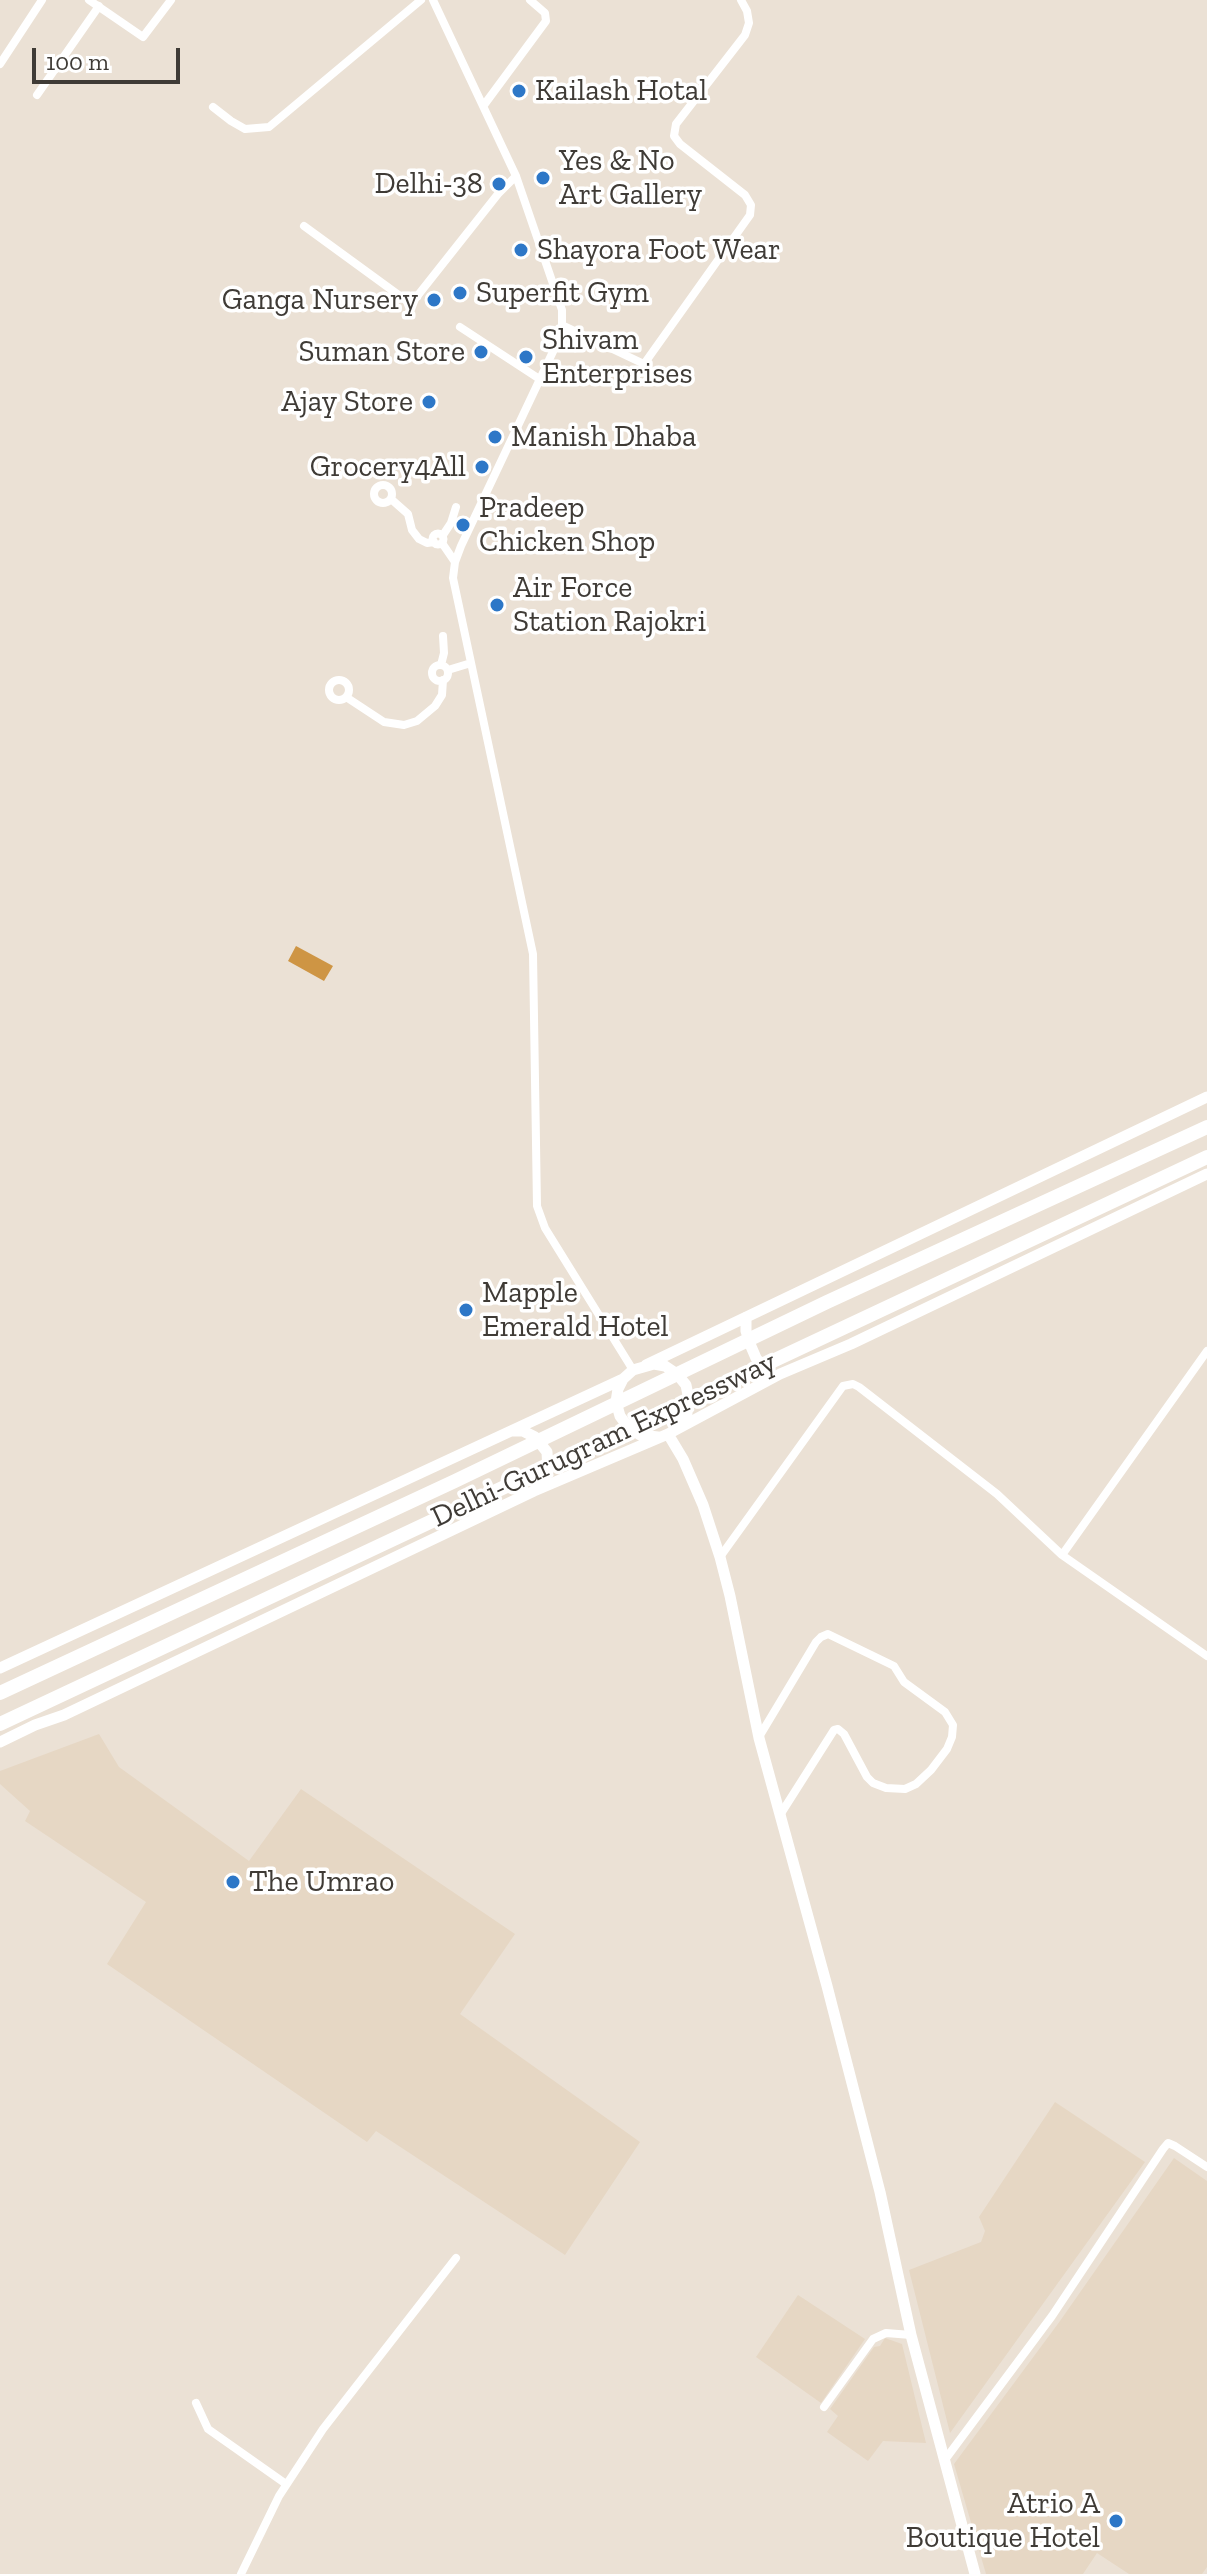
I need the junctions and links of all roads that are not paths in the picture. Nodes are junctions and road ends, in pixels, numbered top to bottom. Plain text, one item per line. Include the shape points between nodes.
1 (42, 0) edge
2 (89, 0) edge
3 (115, 0) edge
4 (171, 0) edge
5 (421, 0) edge
6 (433, 0) edge
7 (530, 0) edge
8 (741, 0) edge
9 (103, 8) junction
10 (0, 64) edge
11 (37, 95) dead end
12 (484, 105) junction
13 (213, 107) dead end
14 (516, 176) junction
15 (304, 226) dead end
16 (562, 325) junction
17 (460, 327) dead end
18 (541, 380) junction
19 (391, 499) dead end
20 (456, 507) dead end
21 (439, 540) junction
22 (455, 562) junction
23 (443, 636) dead end
24 (471, 663) junction
25 (444, 668) junction
26 (443, 680) junction
27 (346, 697) dead end
28 (1207, 1097) edge
29 (1207, 1127) edge
30 (1207, 1157) edge
31 (1207, 1174) edge
32 (746, 1317) junction
33 (1207, 1351) edge
34 (646, 1365) junction
35 (633, 1370) junction
36 (780, 1374) junction
37 (623, 1379) junction
38 (510, 1431) junction
39 (669, 1433) junction
40 (534, 1491) junction
41 (1062, 1555) junction
42 (720, 1557) junction
43 (1207, 1656) edge
44 (0, 1668) edge
45 (0, 1693) edge
46 (0, 1724) edge
47 (759, 1738) junction
48 (0, 1742) edge
49 (780, 1815) junction
50 (1207, 2167) edge
51 (456, 2258) dead end
52 (911, 2335) junction
53 (196, 2403) dead end
54 (824, 2407) dead end
55 (944, 2461) junction
56 (286, 2484) junction
57 (241, 2574) edge
58 (975, 2574) edge

1 - 10 street
2 - 9 street
3 - 9 street
4 - 9 street via 143,37
5 - 13 street via 276,124 245,129
6 - 12 street
7 - 12 street via 545,13 546,21
8 - 16 street via 749,23 745,35 676,124 674,136 745,195 750,215 644,364
9 - 11 street
12 - 14 street
14 - 15 street via 411,304
14 - 16 street via 559,297
16 - 18 street
17 - 18 street
18 - 22 street
19 - 21 street via 408,514 419,539
20 - 21 street
21 - 22 street
22 - 24 street via 453,578
23 - 25 street
24 - 25 street
24 - 35 street via 533,954 537,1206 545,1228
25 - 26 street
25 - 26 street via 432,673
26 - 27 street via 435,706 404,725 384,722
28 - 32 main road
29 - 45 highway, Delhi-Gurugram Expressway
30 - 46 highway, Delhi-Gurugram Expressway
31 - 36 main road
32 - 34 main road
32 - 36 main road via 756,1358 768,1373
33 - 41 street
34 - 35 main road
34 - 39 main road via 665,1366 686,1385 687,1413
35 - 37 main road
36 - 39 main road
37 - 38 main road
37 - 39 main road via 616,1402 628,1427 640,1435
38 - 40 main road via 529,1433 547,1452 548,1471
38 - 44 main road
39 - 40 main road
39 - 42 main road via 703,1505
40 - 48 main road
41 - 42 street via 981,1481 859,1387 848,1384
41 - 43 street
42 - 47 main road
47 - 49 main road
47 - 49 street via 812,1647 828,1634 894,1666 904,1682 945,1712 953,1725 947,1749 931,1770 910,1787 898,1789 873,1783 844,1734 834,1730
49 - 52 main road via 880,2192
50 - 55 street via 1168,2143 1052,2316
51 - 56 street via 347,2396
52 - 54 street via 886,2333 873,2339
52 - 55 main road
53 - 56 street via 208,2429
55 - 58 main road
56 - 57 street

